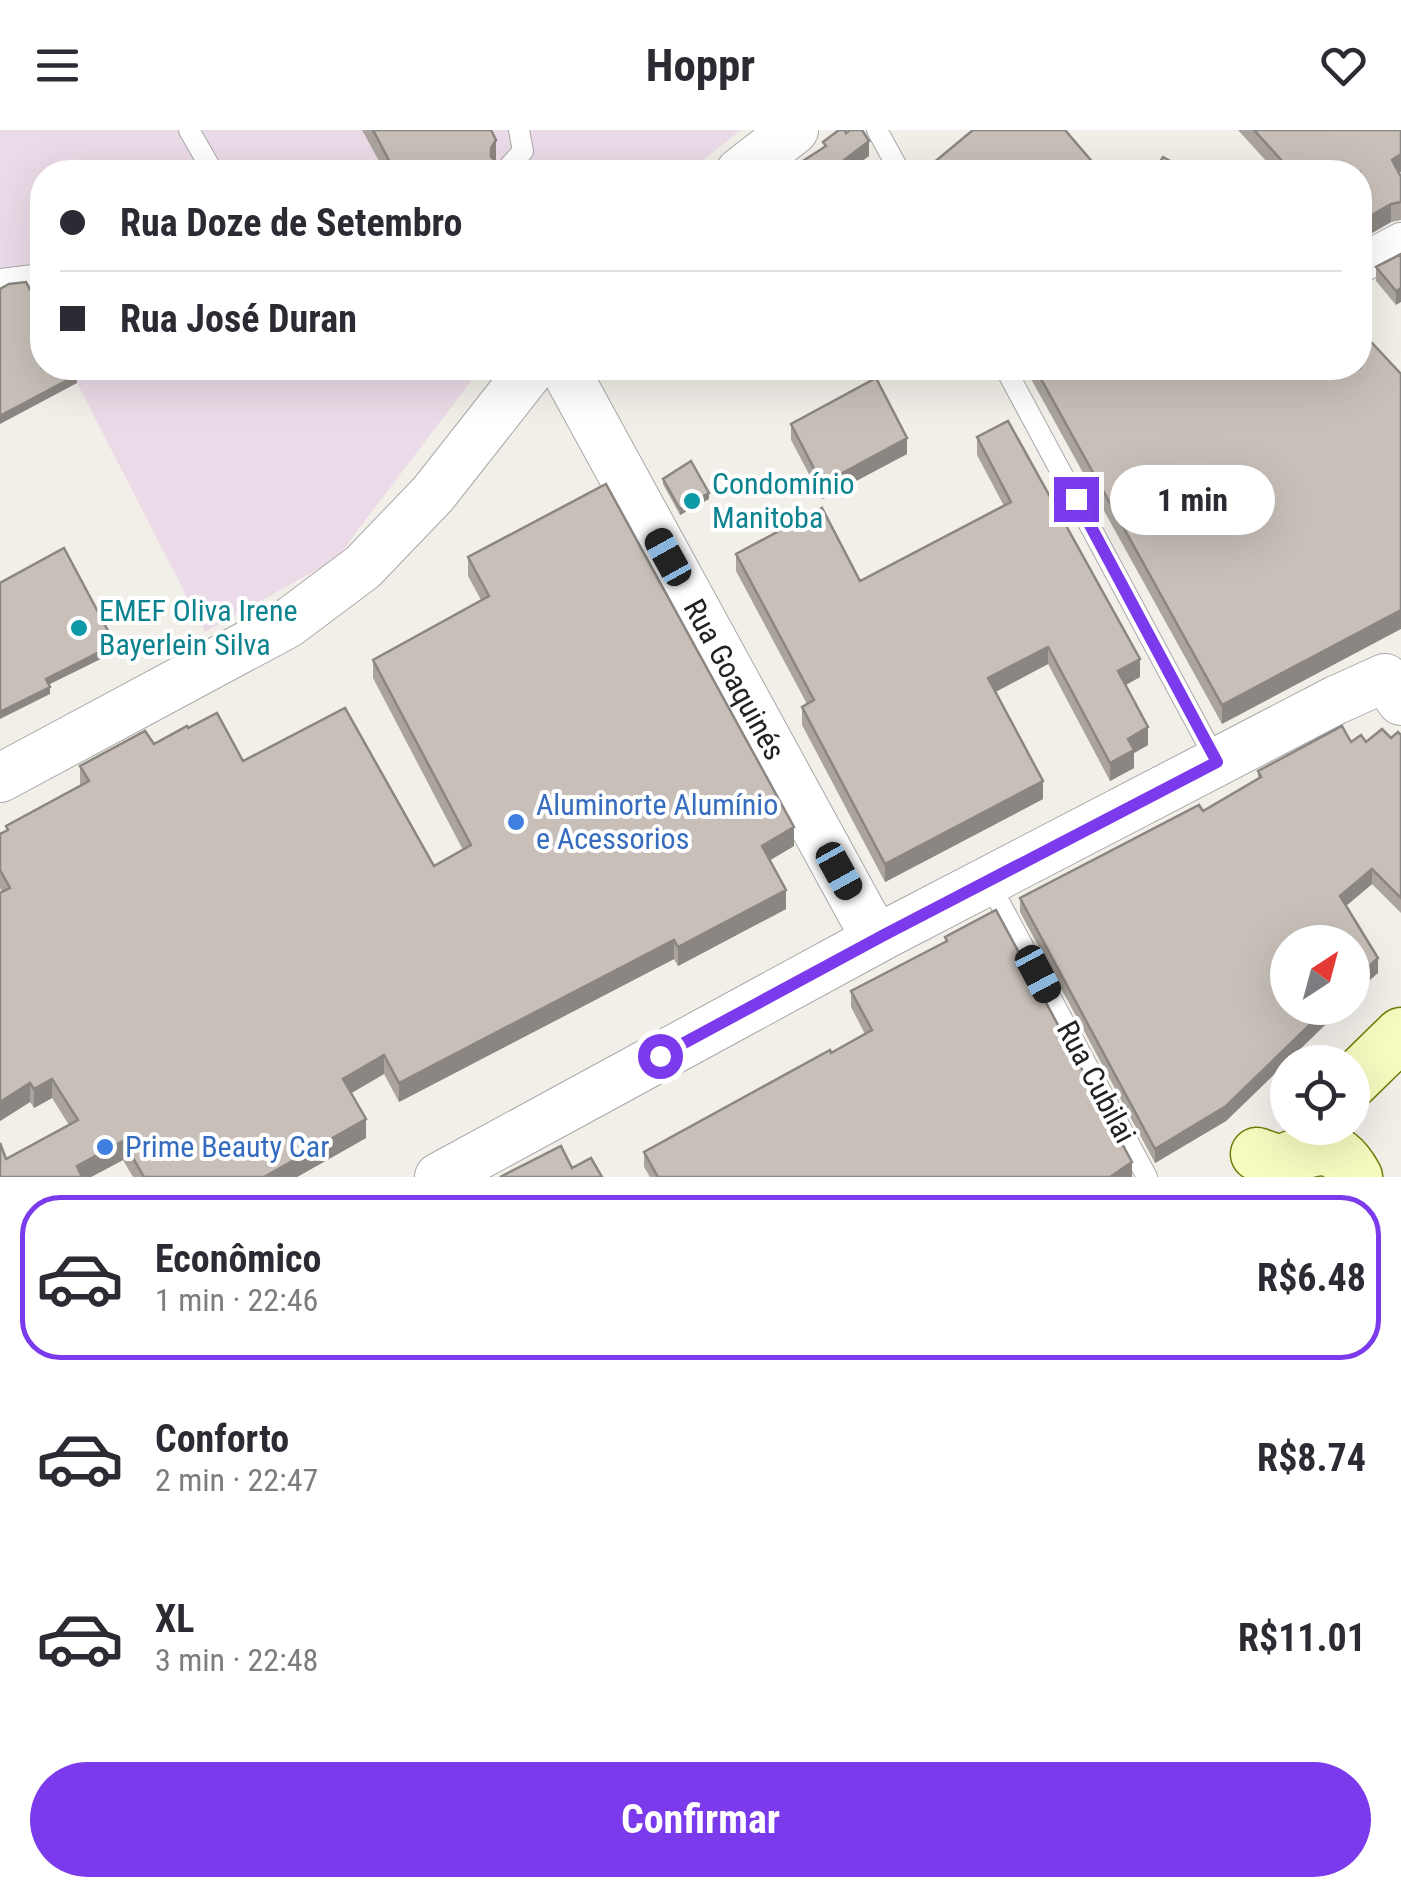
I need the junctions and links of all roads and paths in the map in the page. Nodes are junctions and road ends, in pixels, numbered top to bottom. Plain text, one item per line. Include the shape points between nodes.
1 (190, 130) edge
2 (520, 130) edge
3 (794, 130) edge
4 (877, 130) edge
5 (206, 160) edge
6 (514, 160) edge
7 (755, 160) edge
8 (893, 160) edge
9 (1401, 242) edge
10 (1372, 258) edge
11 (30, 275) edge
12 (0, 279) edge
13 (523, 380) edge
14 (571, 380) edge
15 (1011, 380) edge
16 (1396, 683) edge
17 (1217, 762) junction
18 (0, 778) edge
19 (988, 881) junction
20 (876, 939) junction
21 (1401, 1034) edge
22 (1370, 1064) edge
23 (1257, 1153) edge
24 (442, 1176) edge
25 (1147, 1177) edge
26 (1356, 1177) edge

1 - 5 lane
2 - 6 lane via 523,150
3 - 7 street
4 - 8 lane
9 - 10 street
11 - 12 lane
13 - 18 street via 433,494 363,567 288,624
14 - 20 street, Rua Goaquinés
15 - 17 lane
16 - 17 street via 1336,700
17 - 19 street
19 - 20 street
19 - 25 lane, Rua Cubilai
20 - 24 street
21 - 22 main road
23 - 26 main road via 1280,1162 1324,1148 1341,1155

